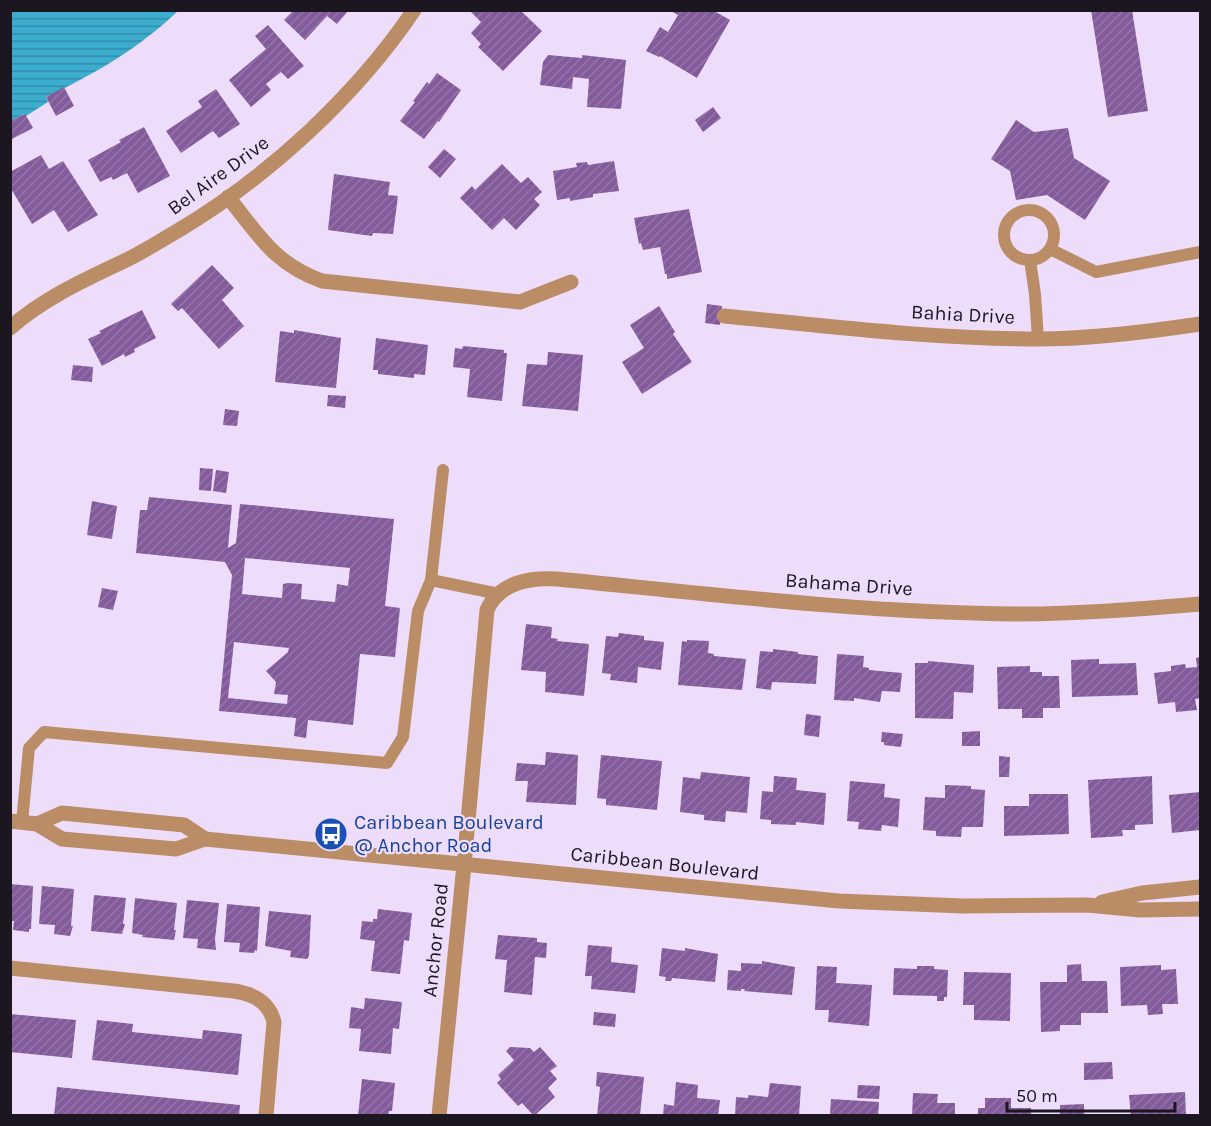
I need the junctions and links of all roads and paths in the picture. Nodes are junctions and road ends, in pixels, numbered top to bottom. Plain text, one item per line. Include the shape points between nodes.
1 (414, 10) edge
2 (228, 197) junction
3 (1050, 249) junction
4 (1200, 252) edge
5 (1030, 260) junction
6 (571, 282) dead end
7 (724, 316) dead end
8 (1200, 324) edge
9 (10, 328) edge
10 (1038, 339) junction
11 (443, 470) dead end
12 (431, 580) junction
13 (499, 594) junction
14 (1200, 604) edge
15 (23, 822) edge
16 (205, 839) junction
17 (464, 865) junction
18 (1200, 887) edge
19 (1087, 905) junction
20 (1200, 909) edge
21 (10, 968) edge
22 (266, 1116) edge
23 (439, 1116) edge

1 - 2 street, Bel Aire Drive via 389,45 327,113
2 - 6 street via 281,260 322,280 520,302
2 - 9 street, Bel Aire Drive via 182,229 72,286
3 - 4 lane via 1096,272
3 - 5 lane
3 - 5 lane via 1054,233 1048,219 1033,211 1017,214 1006,226 1005,242 1015,255
5 - 10 lane
7 - 10 street, Bahia Drive via 926,334
8 - 10 street, Bahia Drive
11 - 12 lane
12 - 13 lane
12 - 15 lane via 418,611 403,737 387,763 44,732 29,748
13 - 14 street, Bahama Drive via 519,582 545,578 849,607 979,613 1102,611
13 - 17 street, Anchor Road via 492,600 486,619
15 - 16 street, Caribbean Boulevard via 62,838 176,849
15 - 16 street, Caribbean Boulevard via 62,813 184,825
16 - 17 street, Caribbean Boulevard
17 - 19 street, Caribbean Boulevard via 839,901
17 - 23 street, Anchor Road
18 - 19 street, Caribbean Boulevard via 1142,893
19 - 20 street, Caribbean Boulevard via 1140,910
21 - 22 street via 252,995 272,1014 274,1033

